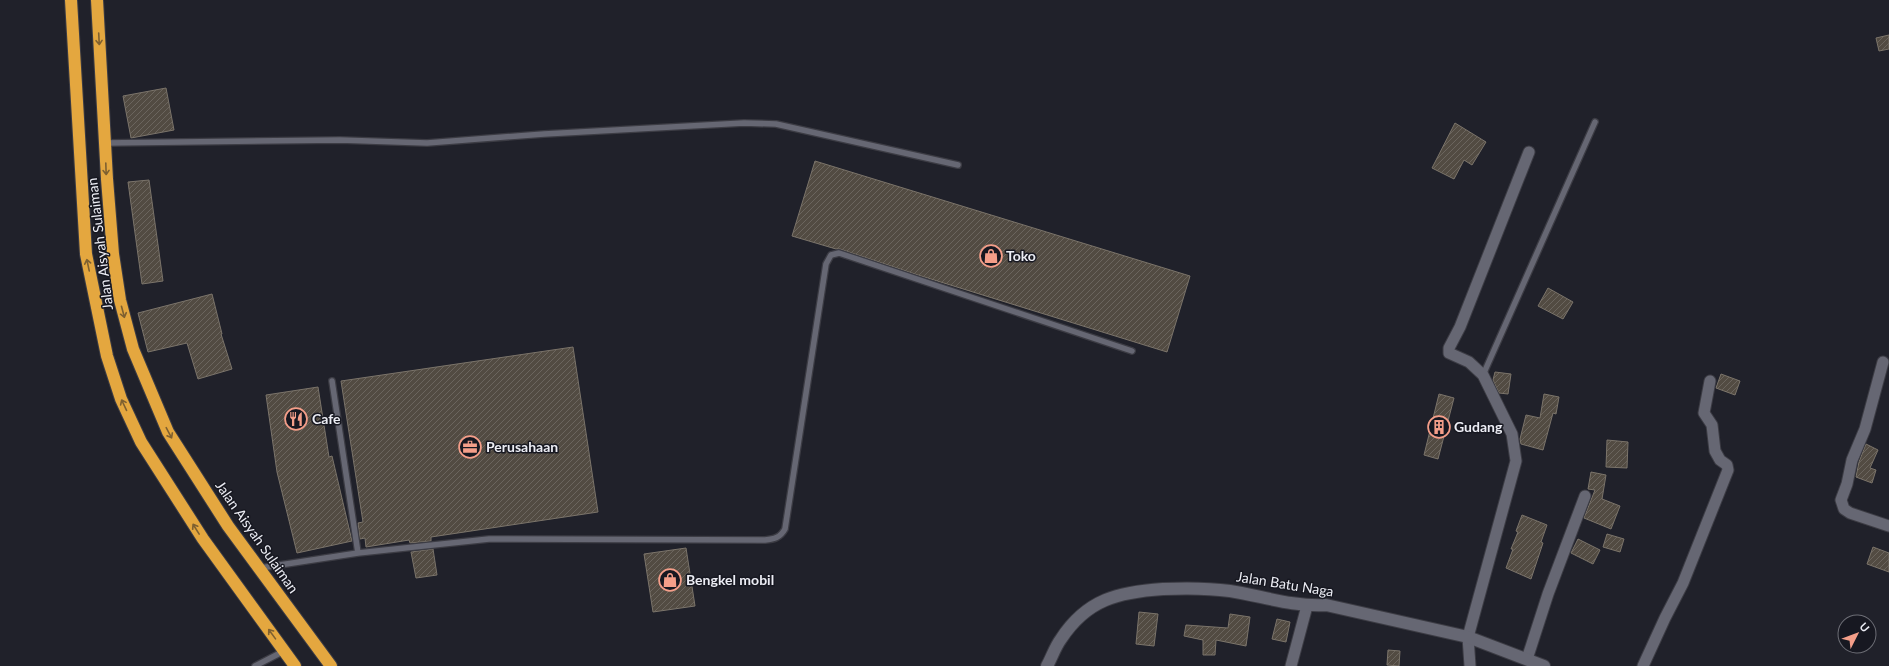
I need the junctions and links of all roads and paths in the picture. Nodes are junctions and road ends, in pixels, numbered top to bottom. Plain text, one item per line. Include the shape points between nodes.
1 (71, 0) edge
2 (97, 0) edge
3 (1595, 122) dead end
4 (105, 143) junction
5 (1529, 152) dead end
6 (958, 165) dead end
7 (1132, 351) dead end
8 (1883, 362) dead end
9 (1483, 375) junction
10 (332, 381) dead end
11 (1710, 381) dead end
12 (1585, 496) dead end
13 (1889, 526) edge
14 (358, 553) junction
15 (260, 568) junction
16 (1308, 606) junction
17 (1468, 637) junction
18 (284, 651) junction
19 (1527, 659) junction
20 (255, 666) edge
21 (295, 666) edge
22 (331, 666) edge
23 (1047, 666) edge
24 (1291, 666) edge
25 (1470, 666) edge
26 (1544, 666) edge
27 (1643, 666) edge

18 -> 1 highway, Jalan Aisyah Sulaiman via 203,539 141,442 121,399 109,363 86,254
2 -> 4 highway, Jalan Aisyah Sulaiman
3 - 9 lane
4 - 6 lane via 340,140 427,143 744,122 776,124
4 -> 15 highway, Jalan Aisyah Sulaiman via 120,300 133,349 168,432 228,526
5 - 9 street via 1460,327 1449,348 1449,353 1469,362
7 - 14 lane via 839,253 831,255 826,264 785,529 777,538 489,539
8 - 13 street via 1841,500 1844,508 1850,513
9 - 17 street via 1512,434 1516,460
10 - 14 lane
11 - 27 street via 1704,413 1712,425 1715,451 1728,470 1683,583
12 - 19 street via 1548,594
14 - 15 lane
15 - 22 highway, Jalan Aisyah Sulaiman
16 - 17 street, Jalan Batu Naga via 1326,605
16 - 23 street, Jalan Batu Naga via 1230,591 1190,588 1140,591 1112,596 1086,612 1074,623 1060,639
16 - 24 street
17 - 19 street, Jalan Batu Naga
17 - 25 street
18 - 20 lane
18 - 21 highway, Jalan Aisyah Sulaiman
19 - 26 street, Jalan Batu Naga

